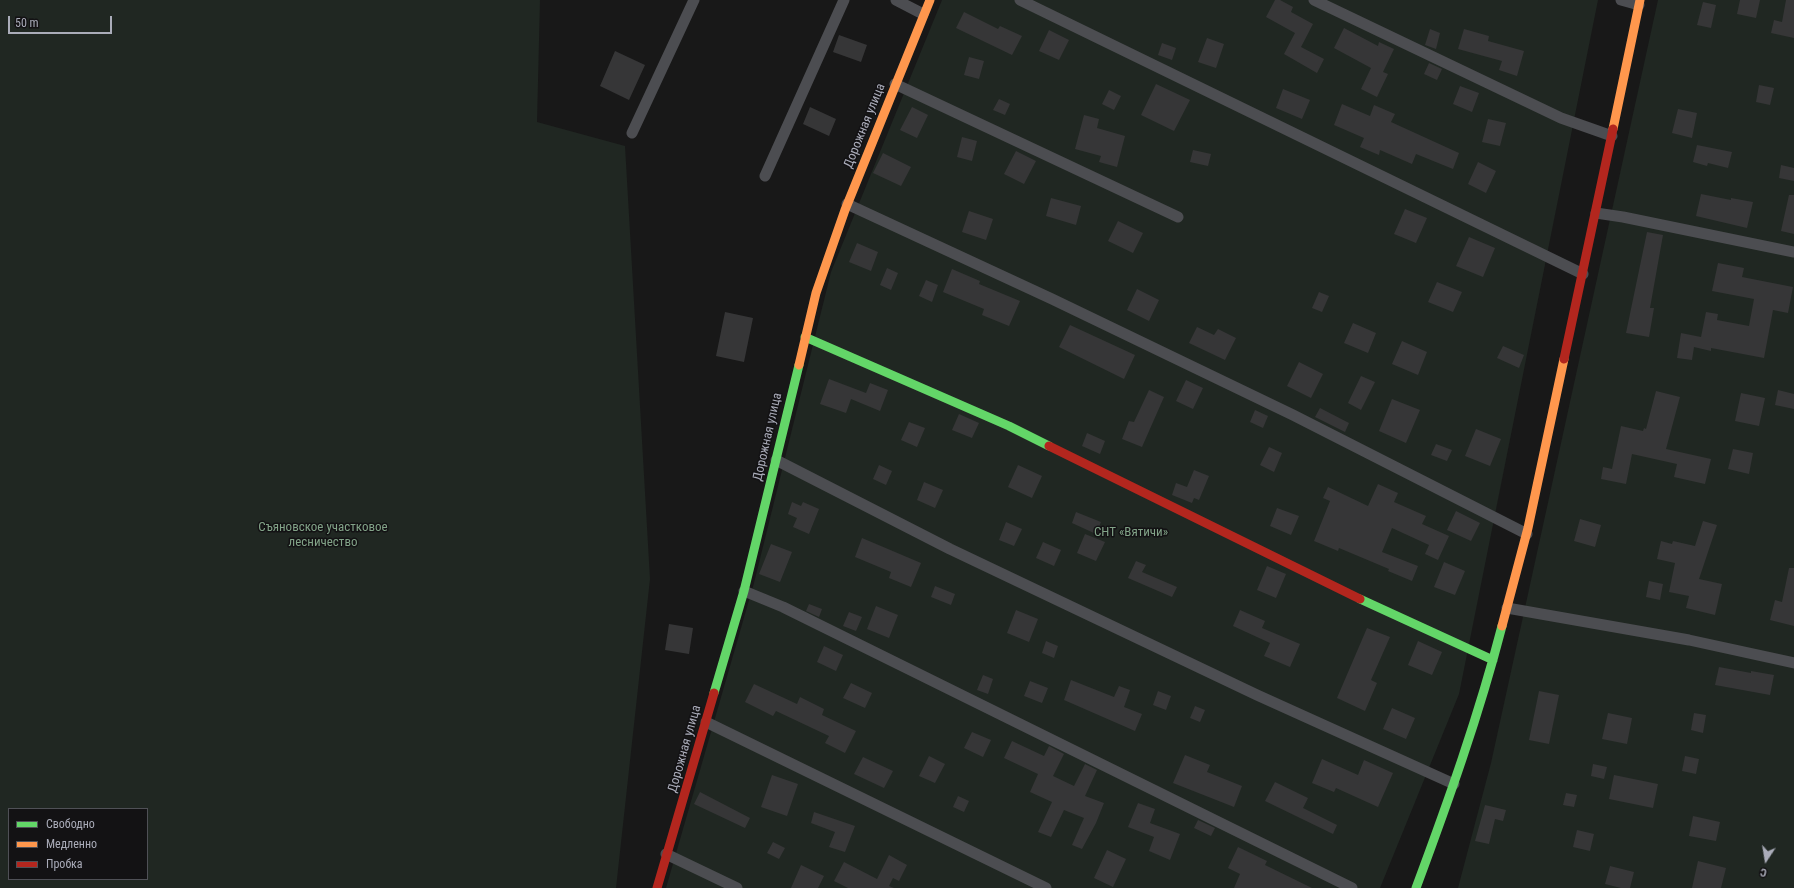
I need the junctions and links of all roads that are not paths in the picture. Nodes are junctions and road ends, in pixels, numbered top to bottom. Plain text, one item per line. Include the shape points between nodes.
1 (694, 0) edge
2 (844, 0) edge
3 (896, 0) edge
4 (930, 0) edge
5 (1020, 0) edge
6 (1314, 0) edge
7 (1620, 0) edge
8 (1640, 2) edge
9 (923, 14) junction
10 (895, 84) junction
11 (632, 133) dead end
12 (1612, 136) junction
13 (765, 176) dead end
14 (847, 204) junction
15 (1596, 213) junction
16 (1178, 217) dead end
17 (1794, 252) edge
18 (1583, 274) junction
19 (805, 337) junction
20 (776, 460) junction
21 (1527, 534) junction
22 (744, 591) junction
23 (1507, 608) junction
24 (1493, 660) junction
25 (1794, 663) edge
26 (706, 722) junction
27 (1454, 784) junction
28 (666, 854) junction
29 (656, 888) edge
30 (737, 888) edge
31 (1046, 888) edge
32 (1352, 888) edge
33 (1416, 888) edge

1 - 11 street
2 - 13 street
3 - 9 street
4 - 9 street, Дорожная улица
5 - 18 street
6 - 12 street via 1561,118
7 - 8 street
8 - 12 street
9 - 10 street, Дорожная улица
10 - 14 street, Дорожная улица
10 - 16 street
12 - 15 street
14 - 19 street, Дорожная улица via 816,293
14 - 21 street via 1045,295 1279,408
15 - 17 street
15 - 18 street
18 - 21 street
19 - 20 street, Дорожная улица
19 - 24 street via 1009,426 1406,621
20 - 22 street, Дорожная улица
20 - 27 street via 950,549 1258,695
21 - 23 street
22 - 26 street, Дорожная улица
22 - 32 street via 783,607
23 - 24 street
23 - 25 street via 1689,640
24 - 27 street
26 - 28 street, Дорожная улица
26 - 31 street
27 - 33 street
28 - 29 street, Дорожная улица
28 - 30 street

